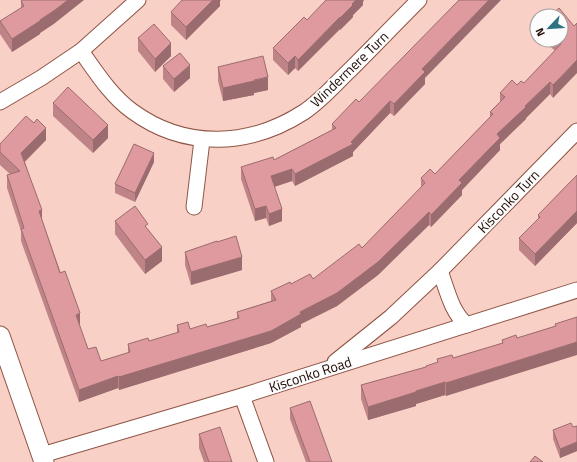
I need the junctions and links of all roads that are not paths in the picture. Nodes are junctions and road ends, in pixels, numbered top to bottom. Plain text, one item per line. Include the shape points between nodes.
1 (138, 0) edge
2 (419, 0) edge
3 (81, 51) junction
4 (0, 102) edge
5 (577, 131) edge
6 (202, 140) junction
7 (194, 206) dead end
8 (440, 271) junction
9 (577, 290) edge
10 (466, 325) junction
11 (0, 336) edge
12 (328, 368) junction
13 (242, 396) junction
14 (43, 459) edge
15 (266, 462) edge

1 - 3 street
2 - 6 street, Windermere Turn via 327,93 305,111 285,123 244,138
3 - 4 street
3 - 6 street, Windermere Turn via 113,94 131,111 177,134
5 - 8 street, Kisconko Turn
6 - 7 street
8 - 10 street via 454,309
8 - 12 street, Kisconko Turn via 391,317
9 - 10 street, Kisconko Road
10 - 12 street, Kisconko Road
11 - 14 street
12 - 13 street, Kisconko Road
13 - 14 street, Kisconko Road
13 - 15 street

